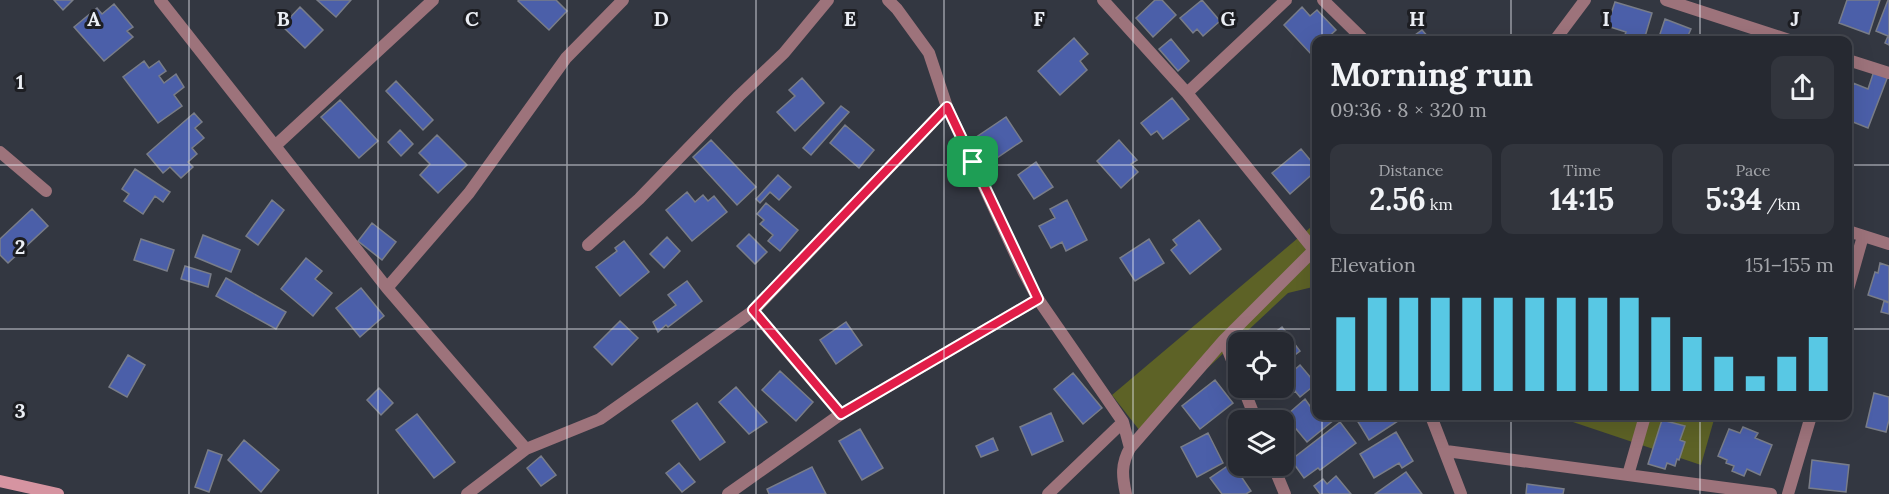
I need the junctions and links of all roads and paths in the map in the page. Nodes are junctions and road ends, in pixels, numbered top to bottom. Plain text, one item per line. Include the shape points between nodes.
1 (160, 0) edge
2 (434, 0) edge
3 (623, 0) edge
4 (828, 0) edge
5 (888, 0) edge
6 (1103, 0) edge
7 (1286, 0) edge
8 (1323, 0) edge
9 (1586, 0) edge
10 (1666, 0) edge
11 (1360, 36) edge
12 (1558, 36) edge
13 (1777, 36) edge
14 (1852, 61) edge
15 (1889, 73) edge
16 (1187, 93) junction
17 (947, 107) junction
18 (275, 146) junction
19 (0, 152) edge
20 (46, 190) dead end
21 (1852, 232) edge
22 (1863, 236) junction
23 (588, 244) dead end
24 (1889, 244) edge
25 (1312, 246) edge
26 (1312, 253) edge
27 (1852, 275) edge
28 (387, 288) junction
29 (1038, 299) junction
30 (753, 310) junction
31 (1224, 340) junction
32 (1228, 350) edge
33 (841, 414) junction
34 (1433, 420) edge
35 (1644, 420) edge
36 (1810, 420) edge
37 (1123, 422) junction
38 (1130, 448) junction
39 (526, 449) junction
40 (1446, 451) junction
41 (1628, 475) junction
42 (1277, 476) edge
43 (0, 481) edge
44 (58, 494) edge
45 (467, 494) edge
46 (728, 494) edge
47 (1048, 494) edge
48 (1126, 494) edge
49 (1284, 494) edge
50 (1461, 494) edge
51 (1771, 494) edge
52 (1788, 494) edge

1 - 18 street
2 - 18 street
3 - 28 street via 566,58 469,193
4 - 23 street via 784,53 639,200
5 - 17 street via 929,52
6 - 16 street
7 - 16 street
8 - 11 street
9 - 12 street
10 - 13 street
14 - 15 street
16 - 25 street
17 - 29 street
17 - 30 street
18 - 28 street
19 - 20 street
21 - 22 street
22 - 24 street
22 - 27 street
26 - 31 street
28 - 39 street
29 - 33 street
29 - 37 street
30 - 33 street
30 - 39 street via 600,418
31 - 32 street
31 - 38 street
33 - 46 street
34 - 40 street
35 - 41 street
36 - 52 street
37 - 38 street
37 - 47 street
38 - 48 street via 1123,460
39 - 45 street
40 - 41 street
40 - 50 street
41 - 51 street
42 - 49 street
43 - 44 street

